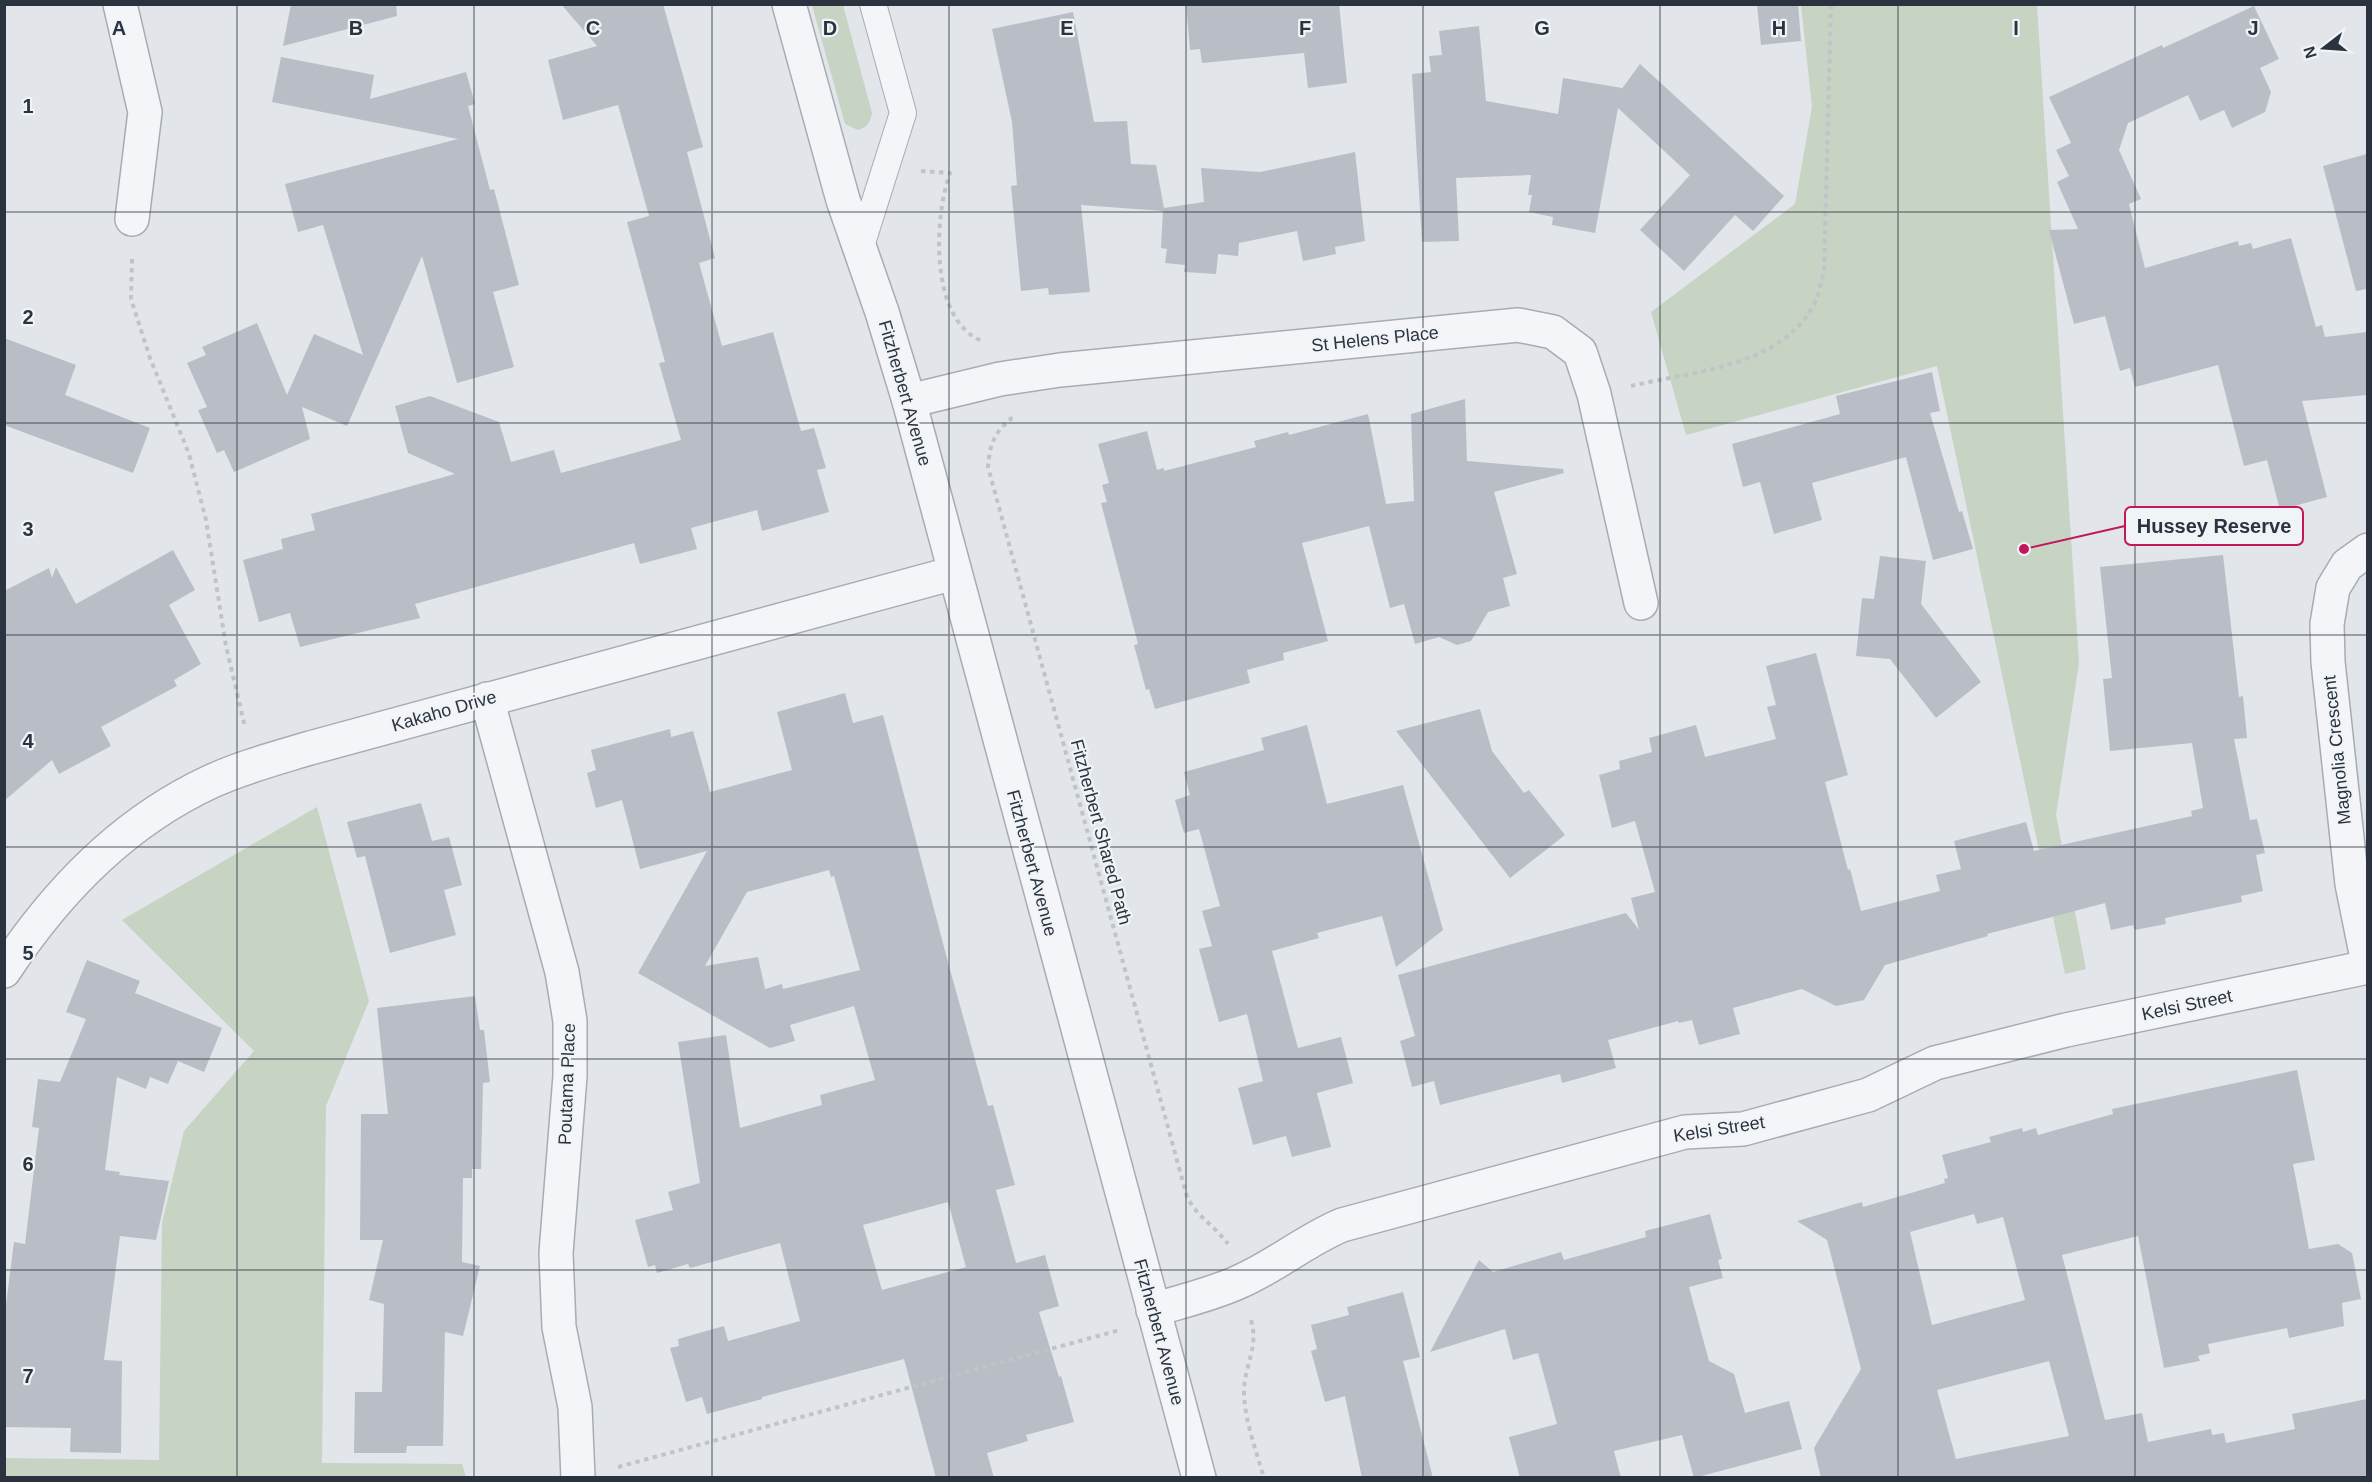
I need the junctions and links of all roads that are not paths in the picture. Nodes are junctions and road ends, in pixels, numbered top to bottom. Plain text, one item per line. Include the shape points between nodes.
1 (120, 4) edge
2 (789, 4) edge
3 (873, 4) edge
4 (132, 219) road end
5 (860, 249) junction
6 (909, 401) junction
7 (2367, 550) edge
8 (954, 573) junction
9 (1641, 603) dead end
10 (487, 699) junction
11 (2367, 965) edge
12 (4, 971) edge
13 (1154, 1315) junction
14 (578, 1478) edge
15 (1199, 1478) edge

1 - 4 street via 146,112
2 - 5 street, Fitzherbert Avenue
3 - 5 lane via 903,114
5 - 6 street, Fitzherbert Avenue
6 - 8 street, Fitzherbert Avenue
6 - 9 street, St Helens Place via 1000,379 1060,370 1518,325 1553,332 1580,352 1594,394
7 - 11 street, Magnolia Crescent via 2347,565 2333,588 2327,624 2352,884
8 - 10 street, Kakaho Drive
8 - 13 street, Fitzherbert Avenue
10 - 12 street, Kakaho Drive via 255,765 210,782 164,807 108,848 62,893
10 - 14 street, Poutama Place via 562,972 570,1021 570,1076 556,1253 560,1327 575,1407
11 - 13 street, Kelsi Street via 1935,1063 1868,1095 1743,1129 1685,1132 1342,1225 1239,1282
13 - 15 street, Fitzherbert Avenue

